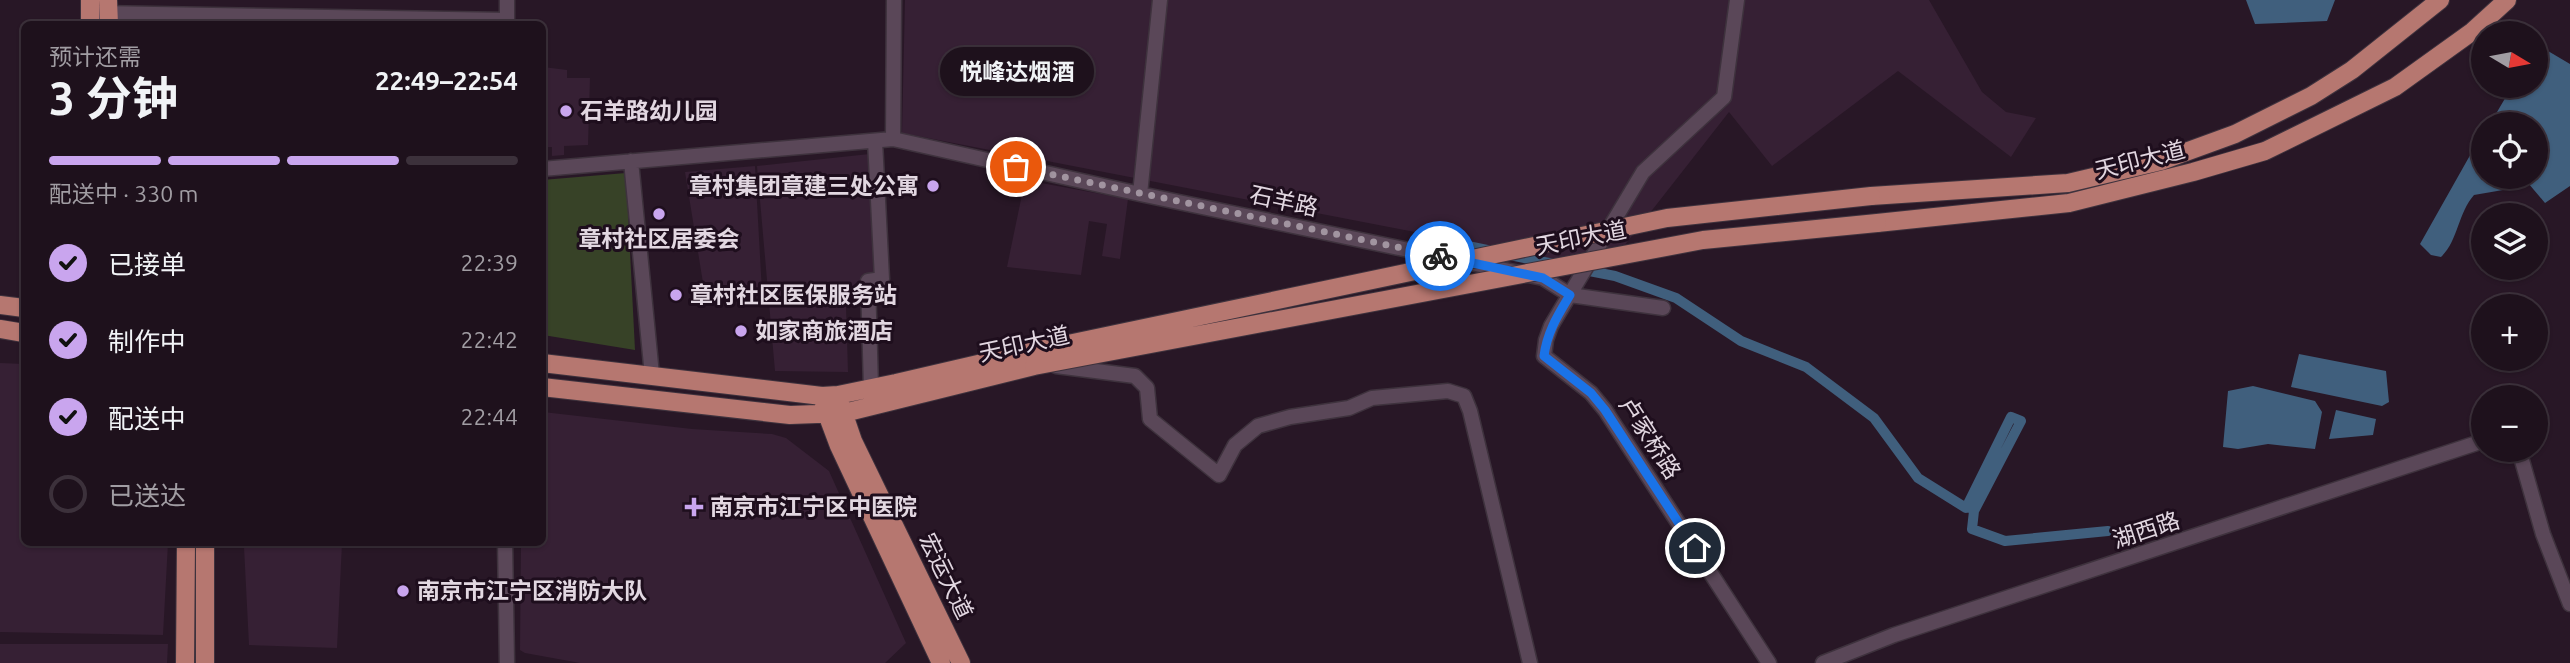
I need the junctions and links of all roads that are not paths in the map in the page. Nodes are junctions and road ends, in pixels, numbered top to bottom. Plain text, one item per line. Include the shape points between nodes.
1 (507, 0) edge
2 (894, 0) edge
3 (1160, 0) edge
4 (1737, 0) edge
5 (2440, 0) edge
6 (2507, 0) edge
7 (90, 12) edge
8 (109, 13) edge
9 (463, 21) edge
10 (507, 21) edge
11 (893, 139) junction
12 (875, 141) junction
13 (631, 162) junction
14 (546, 169) edge
15 (1140, 194) junction
16 (1570, 295) junction
17 (0, 305) edge
18 (21, 308) edge
19 (1664, 308) dead end
20 (0, 329) edge
21 (21, 332) edge
22 (1032, 359) junction
23 (546, 363) edge
24 (652, 375) junction
25 (546, 387) edge
26 (871, 388) junction
27 (830, 395) junction
28 (835, 414) junction
29 (2471, 445) edge
30 (2522, 462) edge
31 (186, 546) edge
32 (205, 546) edge
33 (505, 546) edge
34 (2570, 604) edge
35 (185, 663) edge
36 (205, 663) edge
37 (507, 663) edge
38 (941, 663) edge
39 (961, 663) edge
40 (1530, 663) edge
41 (1769, 663) edge
42 (1823, 663) edge

1 - 10 street
2 - 11 street
3 - 15 street
4 - 16 street, 卢家桥路 via 1724,97 1643,172
5 - 22 main road, 天印大道, bridge via 2352,70 2311,96 2235,134 2161,161 2068,183 1871,196 1667,218
6 - 22 main road, 天印大道, bridge via 2473,31 2395,87 2264,151 2069,203 1703,240
7 - 8 street
8 - 9 street
11 - 12 street, 石羊路
11 - 15 street, 石羊路
12 - 13 street, 石羊路
12 - 26 street via 882,279 868,281
13 - 14 street, 石羊路
13 - 24 street
15 - 16 street, 石羊路 via 1543,278
16 - 19 street, 石羊路
16 - 41 street, 卢家桥路 via 1551,326 1544,356 1605,410
17 - 18 main road
20 - 21 main road
22 - 26 main road, 天印大道
22 - 28 main road, 天印大道
22 - 40 street via 1135,376 1147,388 1150,419 1219,475 1235,445 1258,426 1349,408 1372,398 1448,391 1464,396
23 - 24 main road, 天印大道
24 - 27 main road, 天印大道
25 - 28 main road, 天印大道 via 790,415
26 - 27 main road, 天印大道
27 - 28 main road, 宏运大道
28 - 38 main road, 宏运大道 via 839,446
28 - 39 main road, 宏运大道 via 853,441
29 - 42 street, 湖西路 via 1894,635
30 - 34 street
31 - 35 main road
32 - 36 main road
33 - 37 street

